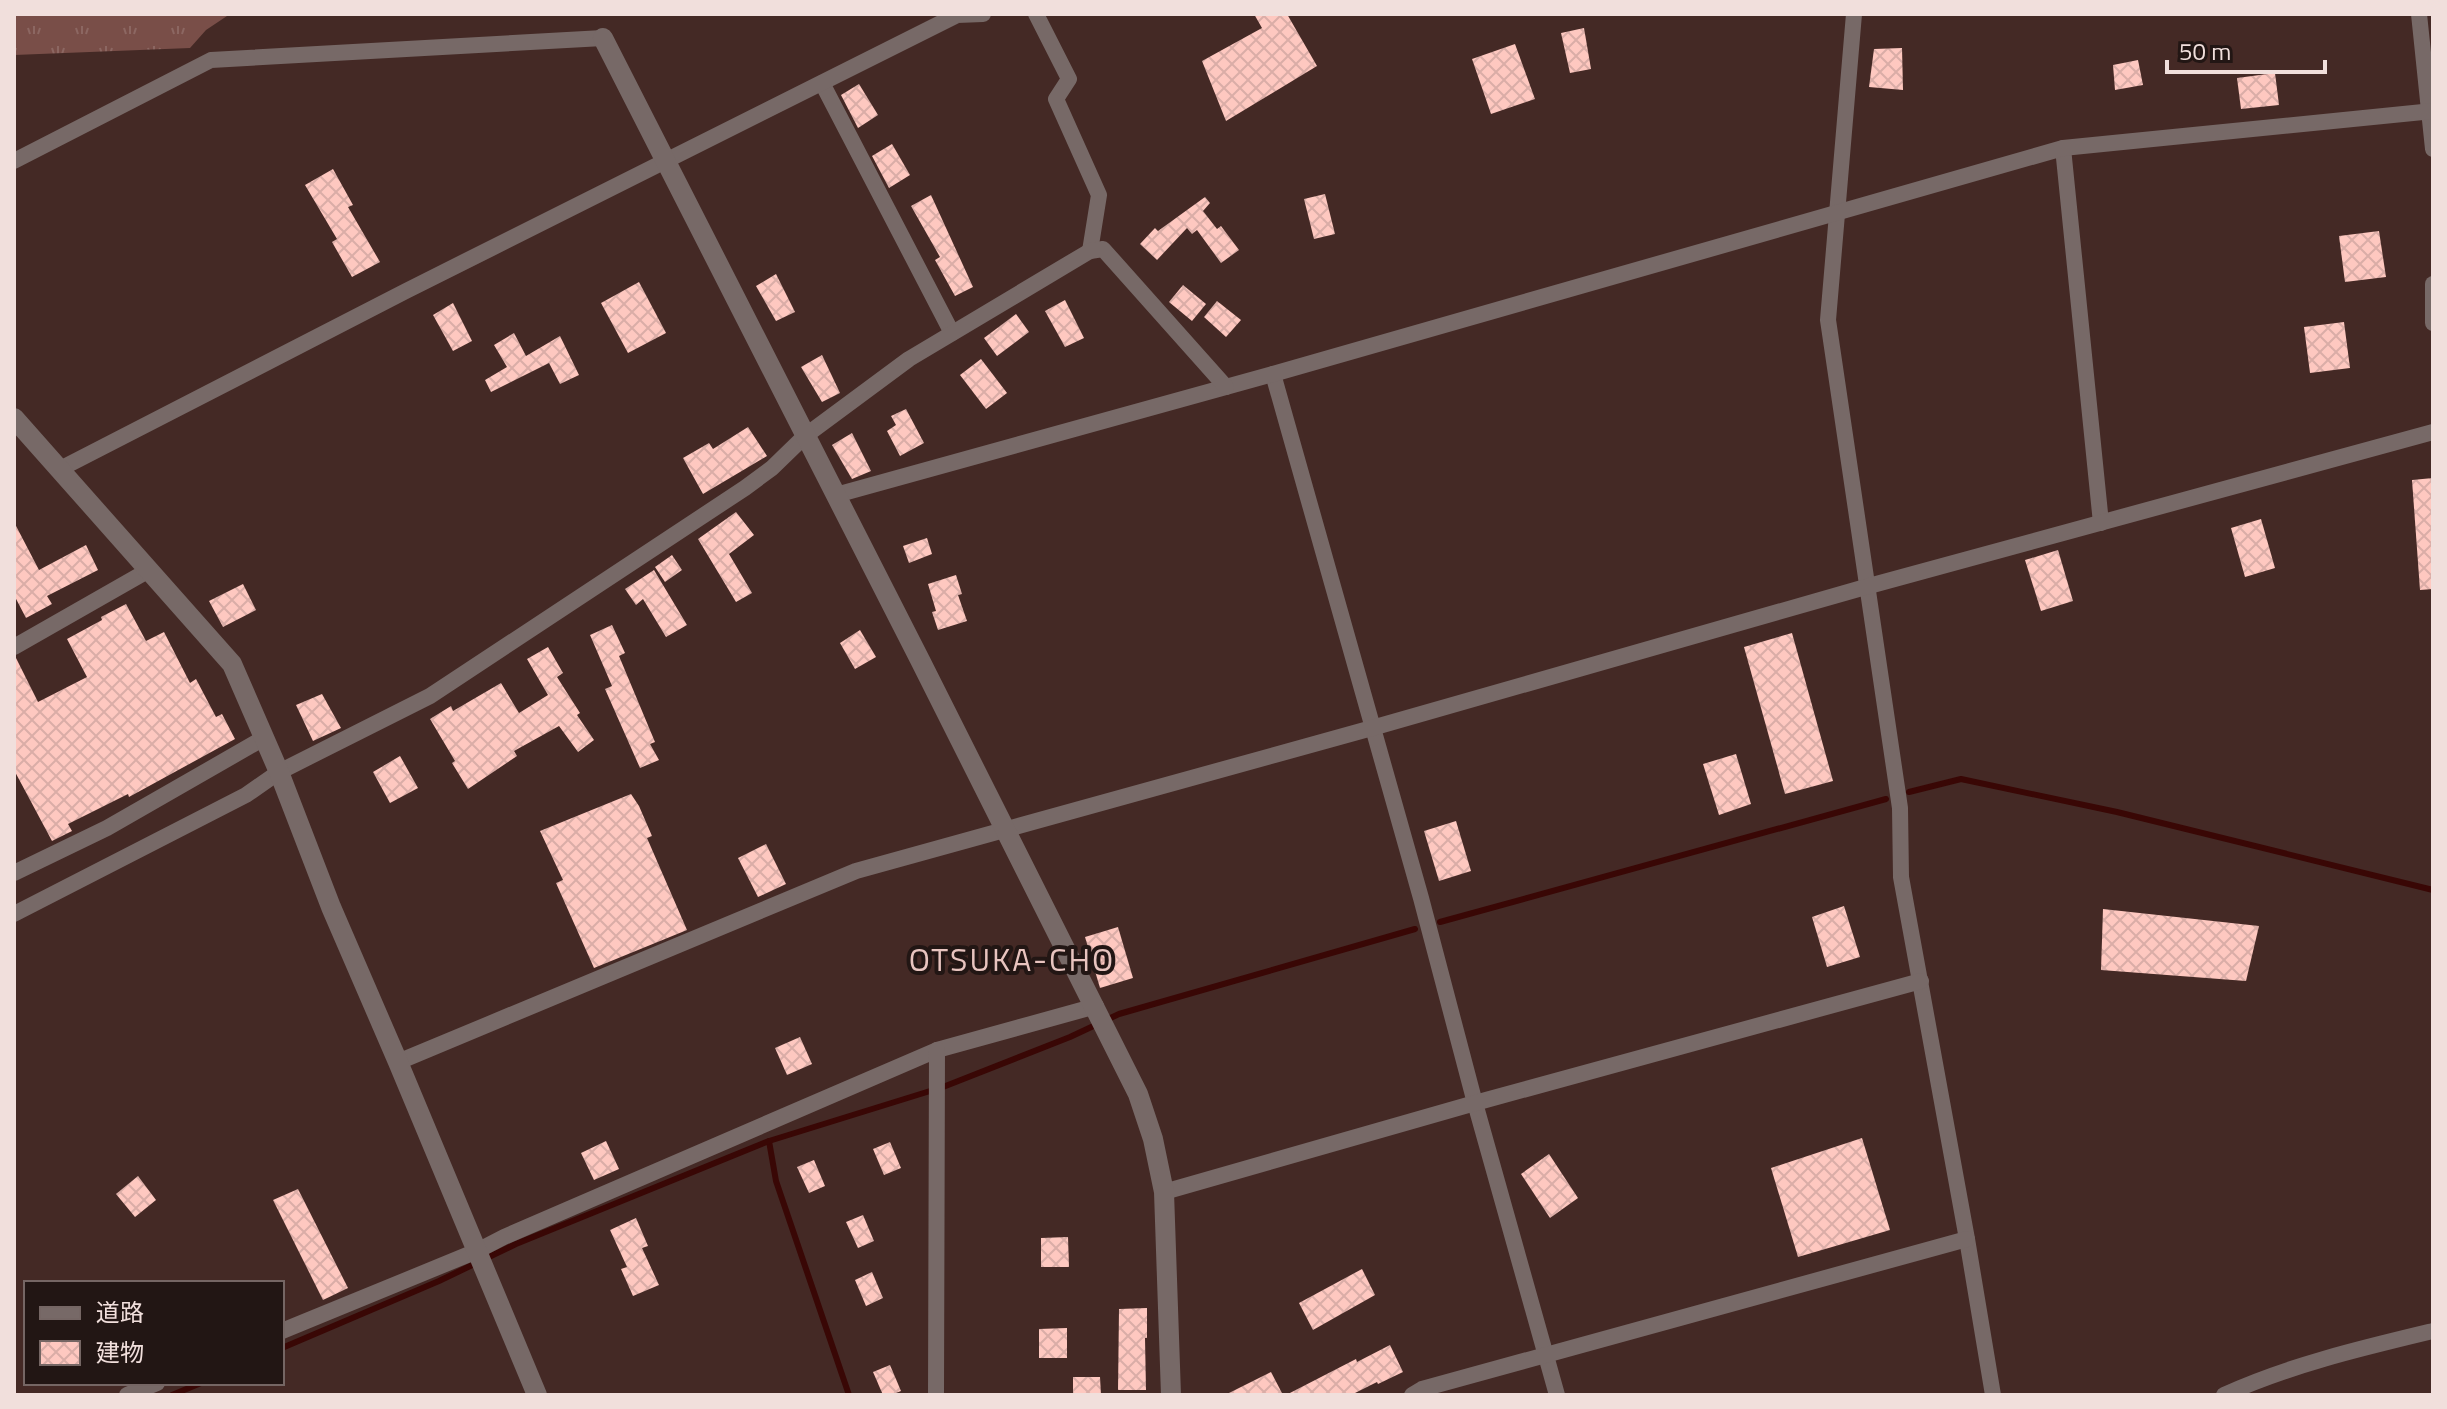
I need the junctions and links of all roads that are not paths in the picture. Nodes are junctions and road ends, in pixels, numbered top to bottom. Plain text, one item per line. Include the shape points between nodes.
1 (983, 14) edge
2 (1036, 14) edge
3 (1854, 14) edge
4 (2419, 14) edge
5 (603, 38) joint
6 (822, 83) junction
7 (2431, 111) edge
8 (2063, 148) junction
9 (2433, 149) edge
10 (14, 161) edge
11 (665, 161) junction
12 (1838, 213) junction
13 (1090, 251) junction
14 (2433, 284) edge
15 (2433, 323) edge
16 (952, 333) junction
17 (1273, 374) junction
18 (1226, 387) junction
19 (17, 425) edge
20 (2433, 432) edge
21 (805, 436) junction
22 (60, 469) junction
23 (836, 495) junction
24 (2101, 523) junction
25 (149, 570) junction
26 (1869, 586) junction
27 (14, 647) edge
28 (1372, 728) junction
29 (264, 738) junction
30 (279, 772) junction
31 (1006, 828) junction
32 (14, 873) edge
33 (14, 914) edge
34 (1921, 981) junction
35 (1096, 1006) junction
36 (937, 1050) junction
37 (398, 1062) junction
38 (1475, 1103) junction
39 (1164, 1192) junction
40 (1967, 1239) junction
41 (477, 1251) junction
42 (284, 1330) edge
43 (2433, 1331) edge
44 (1546, 1354) junction
45 (152, 1385) edge
46 (127, 1395) edge
47 (537, 1395) edge
48 (936, 1395) edge
49 (1171, 1395) edge
50 (1412, 1395) edge
51 (1557, 1395) edge
52 (1993, 1395) edge
53 (2224, 1395) edge

1 - 6 street via 957,15
2 - 13 street via 1069,79 1056,99 1099,195
3 - 12 street
4 - 7 street
5 - 10 street via 211,60
5 - 11 street
6 - 11 street
6 - 16 street
7 - 8 street
7 - 9 street
8 - 12 street
8 - 24 street
11 - 21 street
11 - 22 street
12 - 17 street
12 - 26 street via 1828,320
13 - 16 street
13 - 18 street via 1103,249
14 - 15 street
16 - 21 street
17 - 18 street
17 - 28 street
18 - 23 street
19 - 22 street
20 - 24 street
21 - 23 street
21 - 30 street via 745,488 430,696
22 - 25 street
23 - 31 street
24 - 26 street
25 - 27 street
25 - 29 street via 232,664
26 - 28 street
26 - 34 street via 1900,808 1901,877
28 - 31 street
28 - 38 street
29 - 30 street
29 - 32 street via 107,828
30 - 33 street via 246,795
30 - 37 street
31 - 35 street
31 - 37 street via 856,871
34 - 38 street
34 - 40 street
35 - 36 street
35 - 39 street via 1138,1094
36 - 41 street
36 - 48 street
37 - 41 street
38 - 39 street
38 - 44 street
39 - 49 street
40 - 44 street
40 - 52 street
41 - 42 street
41 - 47 street
43 - 53 street via 2271,1376
44 - 50 street
44 - 51 street
45 - 46 street

